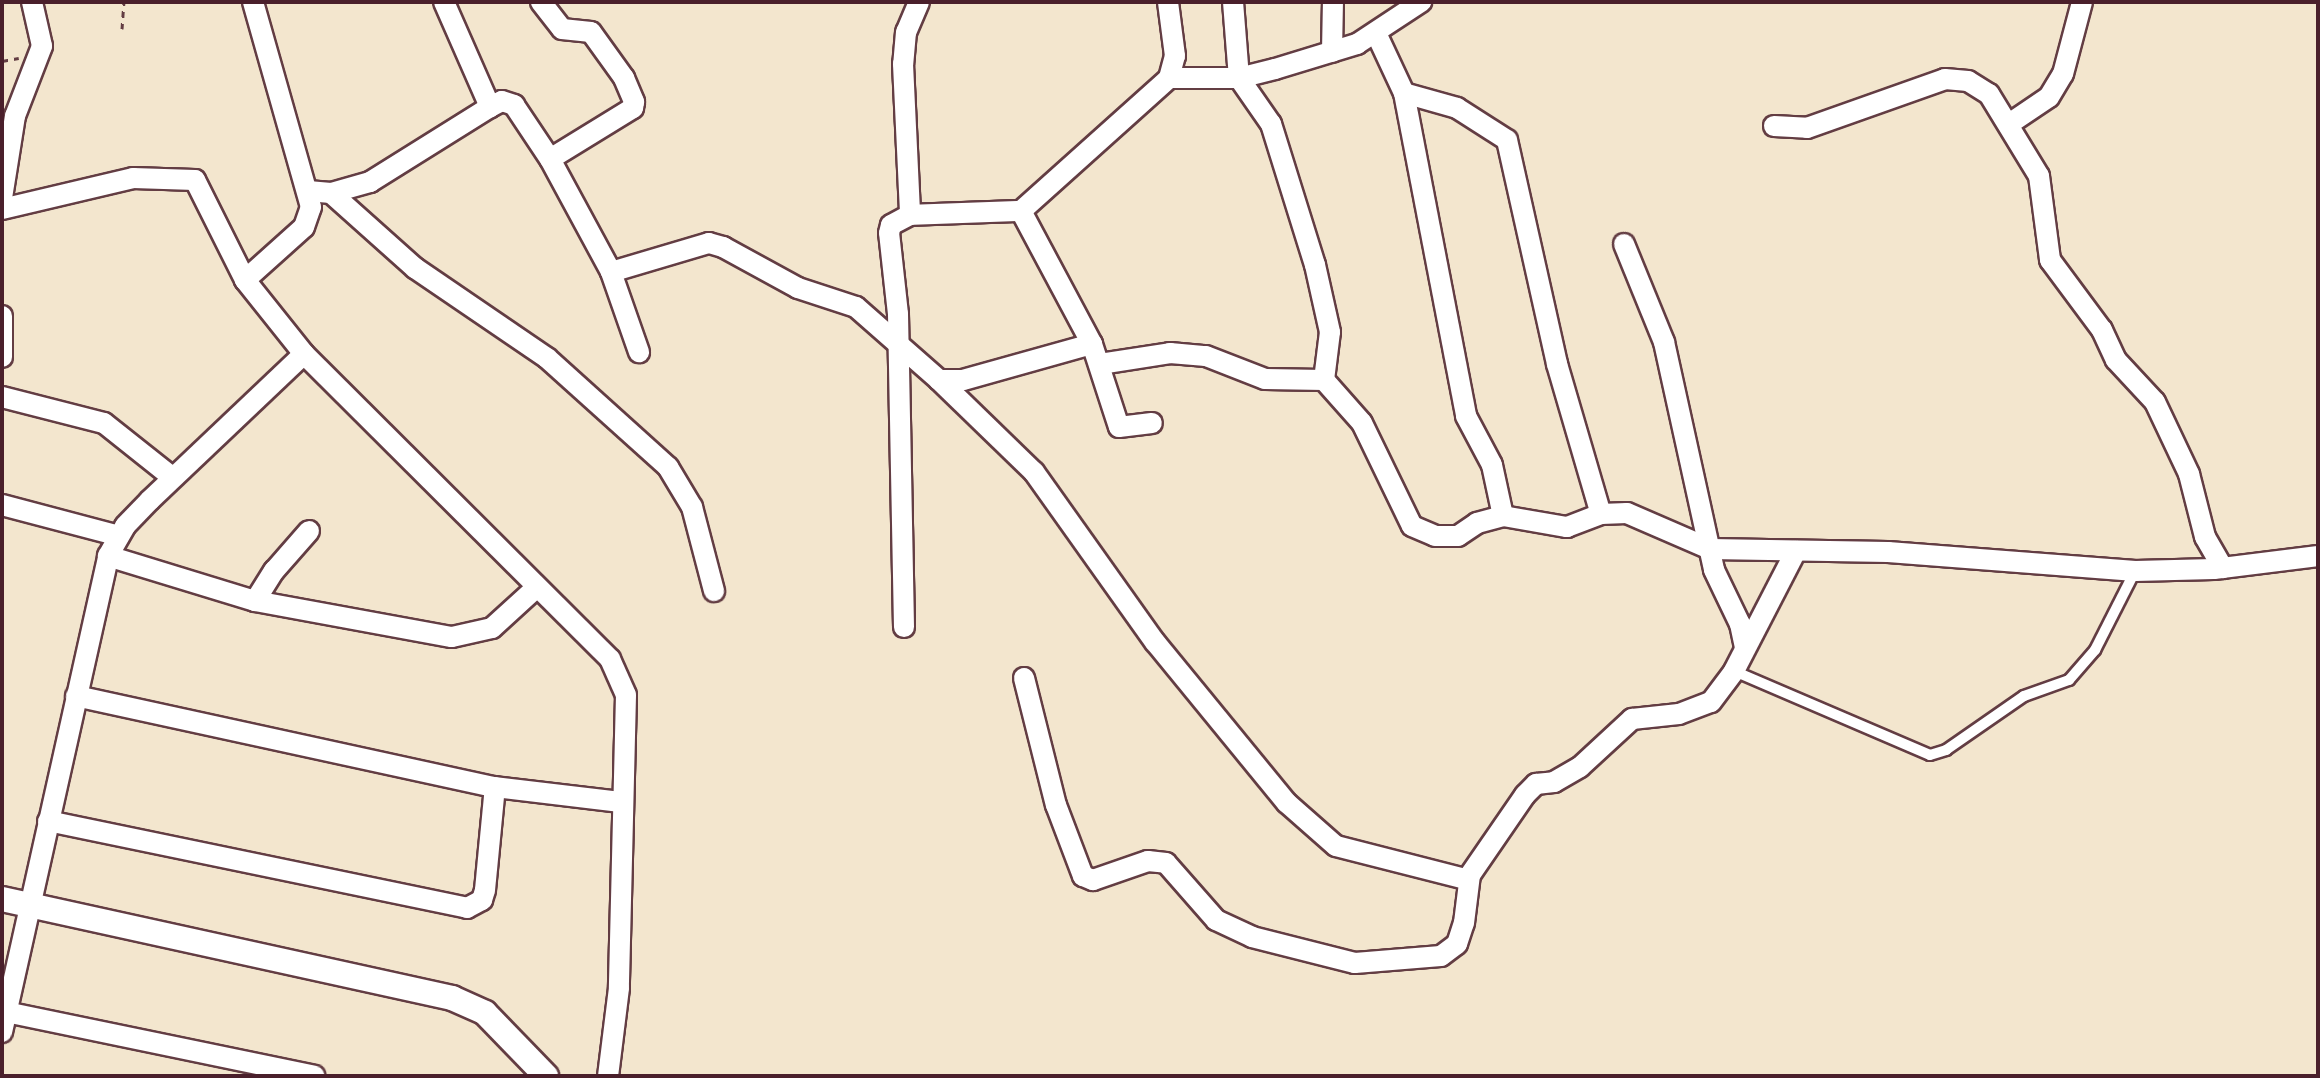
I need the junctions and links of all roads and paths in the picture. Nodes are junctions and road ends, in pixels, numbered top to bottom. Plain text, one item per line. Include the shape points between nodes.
1 (32, 2) edge
2 (124, 2) edge
3 (253, 2) edge
4 (444, 2) edge
5 (541, 2) edge
6 (919, 2) edge
7 (1168, 2) edge
8 (1233, 2) edge
9 (1333, 2) edge
10 (1421, 2) edge
11 (2082, 2) edge
12 (122, 29) dead end
13 (1376, 33) junction
14 (1332, 52) junction
15 (1169, 78) junction
16 (1239, 78) junction
17 (1404, 93) junction
18 (490, 107) junction
19 (2009, 124) junction
20 (1774, 126) dead end
21 (550, 159) junction
22 (308, 191) junction
23 (331, 193) junction
24 (2, 198) edge
25 (2, 209) edge
26 (1021, 211) junction
27 (910, 215) junction
28 (1624, 244) dead end
29 (611, 272) junction
30 (245, 280) junction
31 (2, 316) edge
32 (1092, 344) junction
33 (899, 346) junction
34 (639, 352) dead end
35 (304, 354) junction
36 (2, 357) edge
37 (1100, 364) junction
38 (939, 380) junction
39 (1324, 380) junction
40 (2, 397) edge
41 (1152, 423) dead end
42 (172, 477) junction
43 (2, 505) edge
44 (1601, 514) junction
45 (1503, 516) junction
46 (309, 531) dead end
47 (119, 536) junction
48 (1710, 549) junction
49 (1796, 551) junction
50 (108, 556) junction
51 (2318, 556) edge
52 (2223, 568) junction
53 (2135, 571) junction
54 (537, 587) junction
55 (714, 591) dead end
56 (255, 601) junction
57 (904, 627) dead end
58 (1745, 647) junction
59 (1734, 671) junction
60 (1024, 678) dead end
61 (76, 696) junction
62 (495, 787) junction
63 (621, 802) junction
64 (48, 821) junction
65 (1469, 880) junction
66 (2, 899) edge
67 (27, 904) junction
68 (6, 1012) junction
69 (2, 1032) edge
70 (314, 1076) edge
71 (546, 1076) edge
72 (608, 1076) edge

1 - 24 street via 42,46 15,116
2 - 12 path
3 - 22 street
4 - 18 street
5 - 21 street via 562,29 591,32 624,78 634,102 633,108
6 - 27 street via 906,32 903,64
7 - 15 street via 1175,56
8 - 16 street
9 - 14 street
10 - 13 street
11 - 19 street via 2063,74 2049,97
13 - 14 street
13 - 17 street
14 - 16 street
15 - 16 street
15 - 26 street
16 - 39 street via 1271,124 1315,265 1330,332
17 - 44 street via 1457,108 1488,123 1507,140 1557,364
17 - 45 street via 1466,416 1492,465
18 - 21 street via 502,101 514,105
18 - 23 street via 370,182
19 - 20 street via 1982,88 1945,79 1807,128
19 - 52 street via 2039,176 2050,260 2102,330 2116,360 2155,402 2189,474 2205,537
21 - 29 street
22 - 23 street
22 - 30 street via 311,207 304,227
23 - 55 street via 415,268 547,358 668,467 692,507
25 - 30 street via 133,178 195,180
26 - 27 street
26 - 32 street
27 - 33 street via 891,225 889,233
28 - 48 street via 1664,342
29 - 33 street via 709,243 798,288 856,307
29 - 34 street
30 - 35 street
31 - 36 street
32 - 37 street
32 - 38 street via 963,380
33 - 38 street
33 - 57 street
35 - 42 street
35 - 54 street
37 - 39 street via 1170,353 1206,356 1265,379
37 - 41 street via 1119,427
38 - 65 street via 1034,472 1155,642 1287,803 1336,846
39 - 45 street via 1362,423 1412,526 1435,536 1458,536 1477,523
40 - 42 street via 104,423
42 - 47 street
43 - 47 street
44 - 45 street via 1567,527
44 - 48 street via 1627,513
46 - 56 street
47 - 50 street
48 - 49 street
48 - 58 street
49 - 53 street via 1888,552
49 - 58 street
50 - 56 street
50 - 61 street
51 - 52 street
52 - 53 street
53 - 59 lane via 2095,650 2069,680 2024,696 1946,750 1930,755
54 - 56 street via 492,628 464,638
54 - 63 street via 610,659 622,679 626,695
58 - 59 street
59 - 65 street via 1711,702 1679,714 1632,719 1567,776 1536,784
60 - 65 street via 1061,820 1083,876 1093,880 1148,861 1166,863 1216,920 1233,931 1355,963 1441,956 1457,944
61 - 62 street
61 - 64 street
62 - 63 street
62 - 64 street via 485,890 482,900 467,908
63 - 72 street via 619,988
64 - 67 street
66 - 67 street
67 - 68 street
67 - 71 street via 452,998 485,1013
68 - 69 street
68 - 70 street

